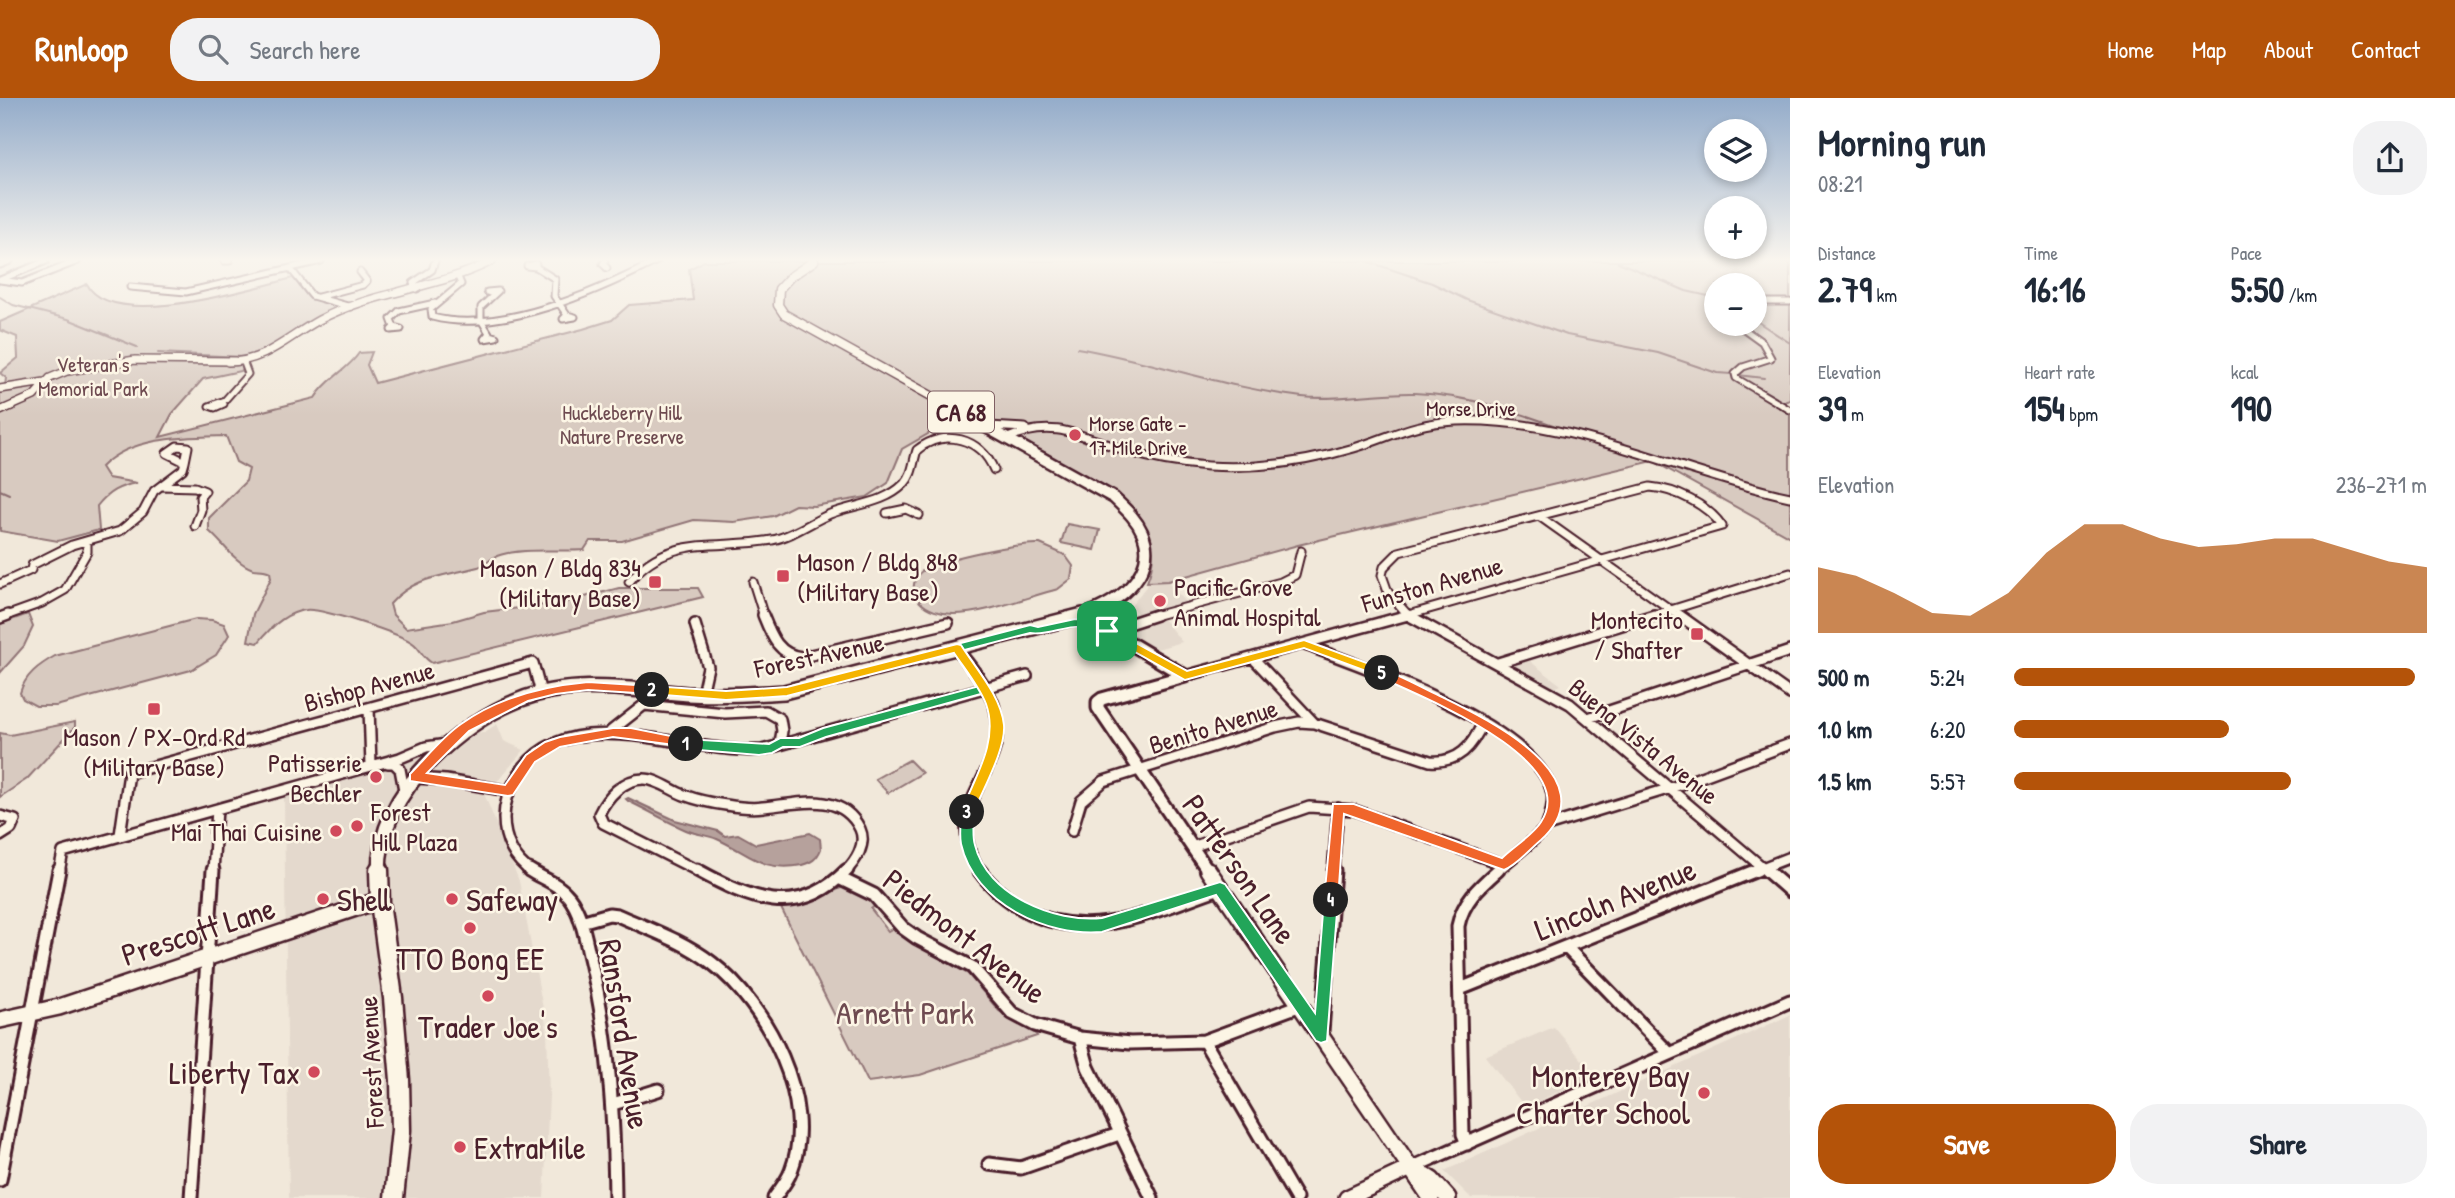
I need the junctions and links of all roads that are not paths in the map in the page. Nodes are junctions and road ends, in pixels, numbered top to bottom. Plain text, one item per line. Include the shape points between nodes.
1 (337, 312) edge
2 (398, 312) edge
3 (431, 312) edge
4 (481, 312) edge
5 (513, 312) edge
6 (564, 312) edge
7 (783, 312) edge
8 (567, 316) dead end
9 (481, 320) junction
10 (394, 327) dead end
11 (489, 335) dead end
12 (1754, 336) edge
13 (244, 363) junction
14 (56, 374) junction
15 (28, 384) junction
16 (44, 385) junction
17 (0, 389) edge
18 (222, 402) dead end
19 (1790, 410) edge
20 (0, 411) edge
21 (986, 426) junction
22 (1031, 427) junction
23 (1008, 438) junction
24 (185, 462) dead end
25 (995, 470) dead end
26 (162, 486) junction
27 (1673, 491) joint
28 (1790, 497) edge
29 (887, 513) dead end
30 (919, 515) dead end
31 (1539, 516) junction
32 (195, 526) dead end
33 (88, 541) junction
34 (1301, 551) dead end
35 (1602, 560) junction
36 (1790, 573) edge
37 (629, 582) dead end
38 (753, 582) dead end
39 (0, 584) edge
40 (1114, 601) junction
41 (1672, 609) junction
42 (1083, 615) junction
43 (1408, 615) junction
44 (0, 618) edge
45 (948, 623) dead end
46 (695, 625) dead end
47 (1030, 629) junction
48 (1103, 629) junction
49 (1304, 644) junction
50 (957, 648) junction
51 (1790, 651) edge
52 (1253, 658) junction
53 (1498, 663) junction
54 (1748, 665) junction
55 (1185, 676) junction
56 (1027, 677) dead end
57 (984, 689) junction
58 (541, 693) junction
59 (702, 694) junction
60 (1790, 694) edge
61 (1097, 704) joint
62 (369, 708) junction
63 (1588, 718) junction
64 (629, 719) junction
65 (1483, 722) junction
66 (1314, 723) junction
67 (604, 733) junction
68 (631, 733) junction
69 (780, 743) junction
70 (446, 744) junction
71 (1790, 744) edge
72 (371, 765) junction
73 (1138, 770) junction
74 (415, 778) junction
75 (1671, 788) junction
76 (404, 790) junction
77 (508, 791) junction
78 (1338, 808) junction
79 (217, 809) junction
80 (0, 816) edge
81 (1547, 826) junction
82 (1072, 831) dead end
83 (120, 835) junction
84 (0, 836) edge
85 (1192, 847) junction
86 (1790, 857) edge
87 (1504, 864) junction
88 (1763, 867) junction
89 (841, 879) junction
90 (1220, 888) junction
91 (1790, 891) edge
92 (380, 900) junction
93 (581, 922) junction
94 (1567, 948) junction
95 (206, 956) junction
96 (1460, 989) junction
97 (1790, 1002) edge
98 (1301, 1005) junction
99 (33, 1014) junction
100 (0, 1020) edge
101 (1321, 1035) junction
102 (1080, 1038) junction
103 (1204, 1041) junction
104 (1669, 1054) junction
105 (658, 1090) dead end
106 (613, 1104) junction
107 (1119, 1134) junction
108 (1467, 1144) junction
109 (989, 1164) dead end
110 (1413, 1167) junction
111 (0, 1180) edge
112 (191, 1198) edge
113 (394, 1198) edge
114 (615, 1198) edge
115 (774, 1198) edge
116 (1152, 1198) edge
117 (1296, 1198) edge
118 (1347, 1198) edge
119 (1431, 1198) edge
120 (1448, 1198) edge

1 - 13 street
2 - 10 street via 391,319
3 - 9 street via 441,322
4 - 9 street
5 - 9 street
6 - 8 street
7 - 21 main road, CA 68
9 - 11 street
12 - 19 street via 1771,358 1739,368 1736,378
13 - 14 street via 128,360
13 - 18 street via 248,374
14 - 15 street
14 - 16 street
15 - 16 street
15 - 17 street
16 - 20 street via 29,398
21 - 22 street
21 - 23 main road, CA 68
22 - 23 street, Morse Drive
22 - 28 street, Morse Drive via 1173,462 1244,467 1344,451 1418,425 1510,423 1585,436
23 - 40 main road, Forest Avenue / CA 68 via 1102,490 1133,516 1145,545 1144,564 1134,586
24 - 26 street via 180,473
25 - 37 street via 991,457 979,446 932,439 918,450 912,474 903,485 878,500 831,513 780,538 699,546 661,556 639,566
26 - 32 street via 194,486 205,491
26 - 33 street via 125,528
27 - 31 street, Buena Vista Avenue via 1653,486
27 - 35 street, Funston Avenue via 1722,526
29 - 30 street via 905,509
31 - 35 street
31 - 43 street, Buena Vista Avenue via 1395,554 1384,569 1384,587
33 - 39 street via 59,551
33 - 44 street via 87,552 65,590
34 - 48 street via 1296,572 1288,580
35 - 41 street
35 - 43 street, Funston Avenue
36 - 41 street
38 - 45 street via 779,647 795,657 813,657
40 - 42 main road, Forest Avenue / CA 68
40 - 48 street via 1100,620
41 - 53 street
41 - 54 street
42 - 47 main road, Forest Avenue / CA 68
42 - 48 street
43 - 49 street, Funston Avenue
43 - 53 street, Buena Vista Avenue
46 - 59 street via 708,667
47 - 48 street via 1084,622
47 - 50 main road, Forest Avenue / CA 68
48 - 55 street
49 - 52 street, Funston Avenue
49 - 65 street via 1369,667
50 - 57 street
50 - 59 main road, Forest Avenue / CA 68 via 787,692
51 - 54 street
52 - 55 street, Funston Avenue
52 - 66 street
53 - 63 street, Buena Vista Avenue via 1562,698
54 - 60 street
54 - 63 street
55 - 61 street, Funston Avenue
56 - 57 street
57 - 69 street via 800,742
57 - 90 street via 995,709 997,737 967,814 966,835 980,872 998,892 1037,915 1084,927 1120,921
58 - 59 main road, Forest Avenue / CA 68 via 588,686
58 - 62 street, Bishop Avenue via 533,663
58 - 70 main road, Forest Avenue / CA 68 via 474,722
61 - 73 street, Patterson Lane
62 - 72 street
62 - 83 street, Bishop Avenue via 129,773
63 - 75 street, Buena Vista Avenue
64 - 67 street
64 - 68 street
64 - 69 street via 640,707 649,705 720,713 770,712 781,720
65 - 66 street, Benito Avenue via 1469,749 1447,762 1430,761
65 - 81 street via 1527,753 1548,777 1553,808
66 - 73 street, Benito Avenue via 1275,727
67 - 68 street
67 - 77 street via 560,742 536,753
68 - 69 street via 725,749 766,750
70 - 72 street
70 - 74 main road, Forest Avenue / CA 68
71 - 75 street
72 - 76 street via 398,765
72 - 79 street
73 - 82 street, Benito Avenue via 1092,788 1077,805
73 - 85 street, Patterson Lane
74 - 76 main road, Forest Avenue / CA 68
74 - 77 street
75 - 81 street
75 - 88 street, Buena Vista Avenue
76 - 92 main road, Forest Avenue / CA 68 via 382,837
77 - 93 street, Ransford Avenue via 503,818 515,856 526,869 561,887
78 - 85 street via 1308,807
78 - 87 street
78 - 101 street
79 - 83 street
79 - 95 street
80 - 84 street via 15,820
81 - 87 street
83 - 99 street via 63,852
85 - 90 street, Patterson Lane
86 - 88 street, Lincoln Avenue
87 - 96 street via 1461,910
88 - 91 street, Buena Vista Avenue
88 - 94 street, Lincoln Avenue
89 - 89 street via 807,898 760,900 625,835 603,823 600,814 614,793 640,779 736,806 825,801 856,818 863,834 858,853
89 - 102 street, Piedmont Avenue via 874,895 917,938 972,967 1012,1013
90 - 98 street, Patterson Lane
92 - 95 street, Prescott Lane
92 - 113 main road, Forest Avenue / CA 68 via 398,1057 401,1127
93 - 106 street, Ransford Avenue via 600,1005
93 - 115 street via 617,915 683,944 723,971 761,1014 789,1072 798,1117 794,1161
94 - 96 street, Lincoln Avenue
94 - 104 street
95 - 99 street, Prescott Lane
95 - 112 street
96 - 108 street via 1463,1134
97 - 104 street
98 - 101 street, Patterson Lane
98 - 103 street, Piedmont Avenue
99 - 100 street, Prescott Lane
99 - 111 street
101 - 110 street, Patterson Lane
102 - 103 street, Piedmont Avenue via 1130,1043
102 - 107 street via 1088,1067
103 - 117 street
104 - 108 street
105 - 106 street
106 - 114 street, Ransford Avenue
107 - 109 street via 1021,1168
107 - 116 street
108 - 110 street
110 - 118 street
110 - 119 street
110 - 120 street

